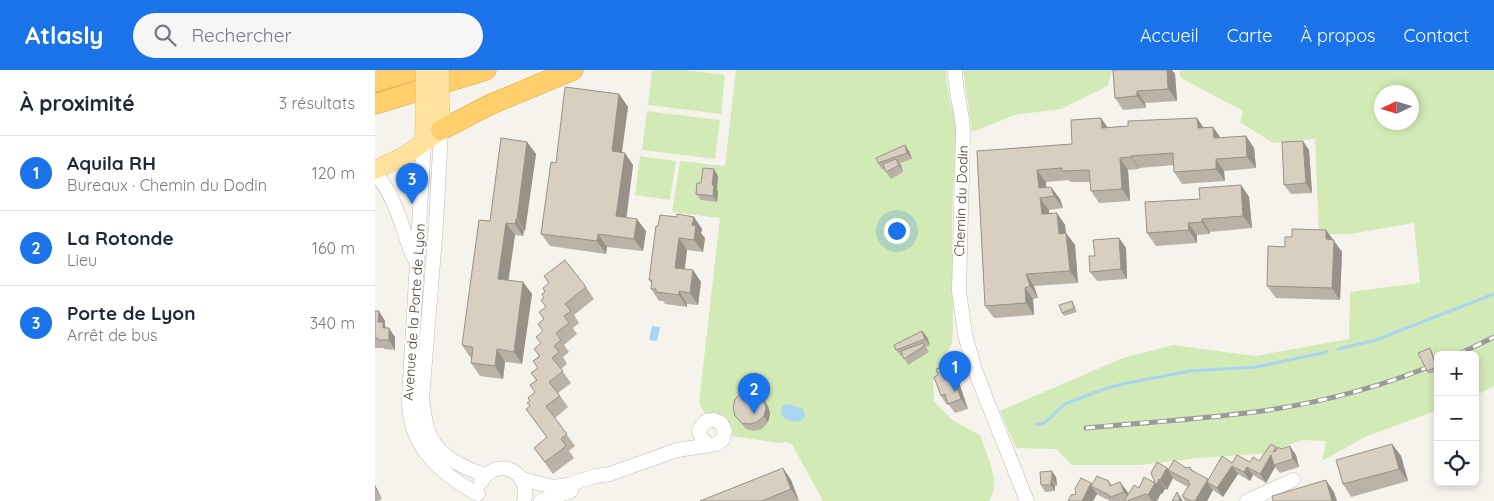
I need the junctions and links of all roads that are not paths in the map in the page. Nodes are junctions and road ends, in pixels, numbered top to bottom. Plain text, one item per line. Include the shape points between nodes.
1 (413, 70) edge
2 (425, 70) edge
3 (440, 70) edge
4 (485, 70) edge
5 (573, 70) edge
6 (955, 70) edge
7 (375, 82) edge
8 (433, 103) junction
9 (375, 104) edge
10 (441, 130) junction
11 (424, 142) junction
12 (375, 172) edge
13 (418, 262) junction
14 (701, 427) junction
15 (709, 444) junction
16 (677, 450) junction
17 (610, 474) junction
18 (485, 475) junction
19 (522, 479) junction
20 (1293, 480) dead end
21 (479, 497) edge
22 (524, 501) edge
23 (541, 501) edge
24 (1027, 501) edge
25 (1247, 501) edge

1 - 7 highway
2 - 8 main road, Avenue de la Porte de Lyon, bridge
3 - 8 main road, Avenue de la Porte de Lyon, bridge
4 - 9 highway
5 - 10 highway via 489,105
6 - 24 street, Chemin du Dodin via 963,130 959,291 965,334 974,368
8 - 10 main road, Avenue de la Porte de Lyon
8 - 11 main road, Avenue de la Porte de Lyon
10 - 11 main road
10 - 18 street, Avenue de la Porte de Lyon via 422,399 425,421 441,451 454,462
11 - 12 main road
11 - 13 street, Avenue de la Porte de Lyon
12 - 13 street via 390,194 412,254
13 - 21 street, Avenue de la Porte de Lyon via 409,417 419,445 433,461
14 - 15 street via 700,436
14 - 15 street via 706,421 714,420 723,427 725,435 721,442
14 - 16 street
15 - 16 street
16 - 17 street
17 - 19 street via 553,487
17 - 23 street via 598,483
18 - 19 street via 504,468
18 - 21 street via 479,487
19 - 22 street via 526,494
20 - 25 street

